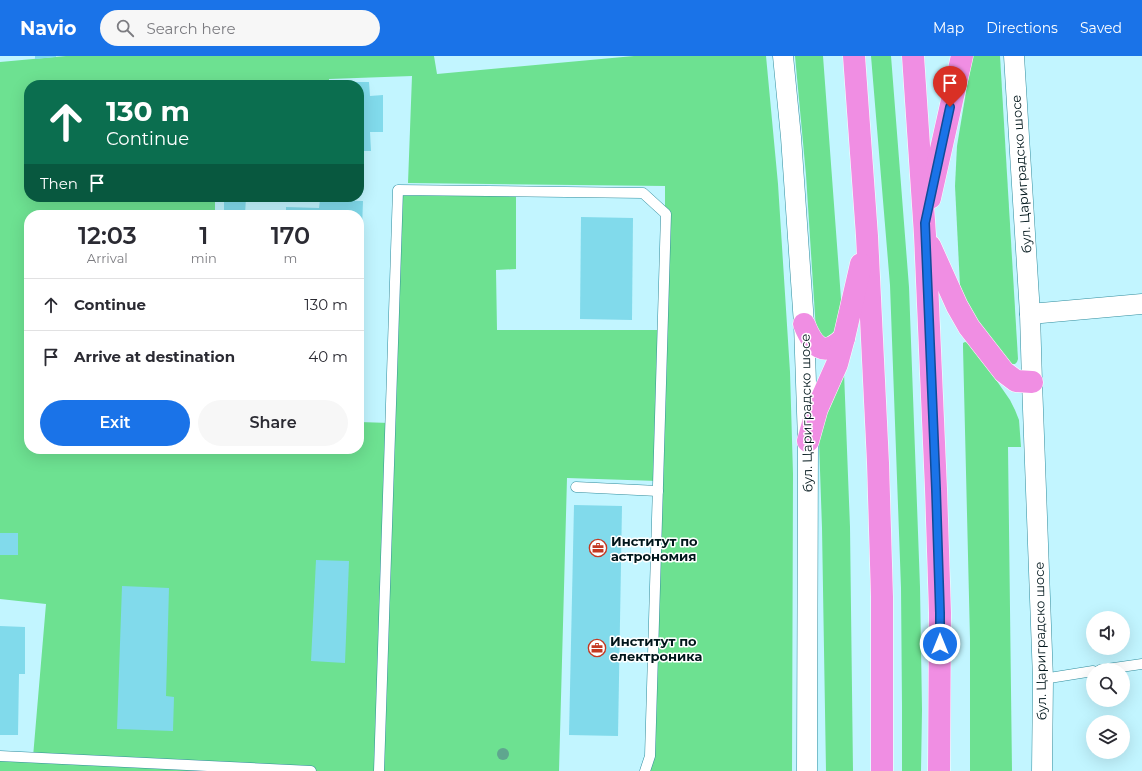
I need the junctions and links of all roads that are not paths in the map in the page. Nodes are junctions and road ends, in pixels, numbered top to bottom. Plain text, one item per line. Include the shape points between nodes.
1 (783, 56) edge
2 (846, 56) edge
3 (854, 56) edge
4 (913, 56) edge
5 (962, 56) edge
6 (1014, 56) edge
7 (859, 117) junction
8 (925, 229) junction
9 (867, 236) junction
10 (1142, 304) edge
11 (1030, 314) junction
12 (804, 324) junction
13 (844, 338) junction
14 (1032, 382) junction
15 (808, 441) junction
16 (576, 487) dead end
17 (658, 491) junction
18 (1142, 664) edge
19 (1130, 666) edge
20 (1086, 672) edge
21 (1042, 679) junction
22 (0, 756) edge
23 (311, 771) edge
24 (379, 771) edge
25 (645, 771) edge
26 (807, 771) edge
27 (882, 771) edge
28 (939, 771) edge
29 (1042, 771) edge

1 - 12 street, бул. Цариградско шосе
2 - 7 highway
3 - 7 highway
4 - 8 highway
5 - 8 highway
6 - 11 street, бул. Цариградско шосе
7 - 9 highway
8 - 14 highway via 957,306 969,327 1004,372 1016,381
8 - 28 highway via 940,613
9 - 13 highway
9 - 27 highway via 882,597
10 - 11 street
11 - 14 street, бул. Цариградско шосе
12 - 13 highway via 813,342 823,348 836,346
12 - 15 street, бул. Цариградско шосе
13 - 15 highway
14 - 21 street, бул. Цариградско шосе
15 - 26 street, бул. Цариградско шосе
16 - 17 lane
17 - 24 lane via 666,214 642,193 398,190
17 - 25 lane via 650,756
18 - 19 lane
20 - 21 lane
21 - 29 street, бул. Цариградско шосе
22 - 23 lane

